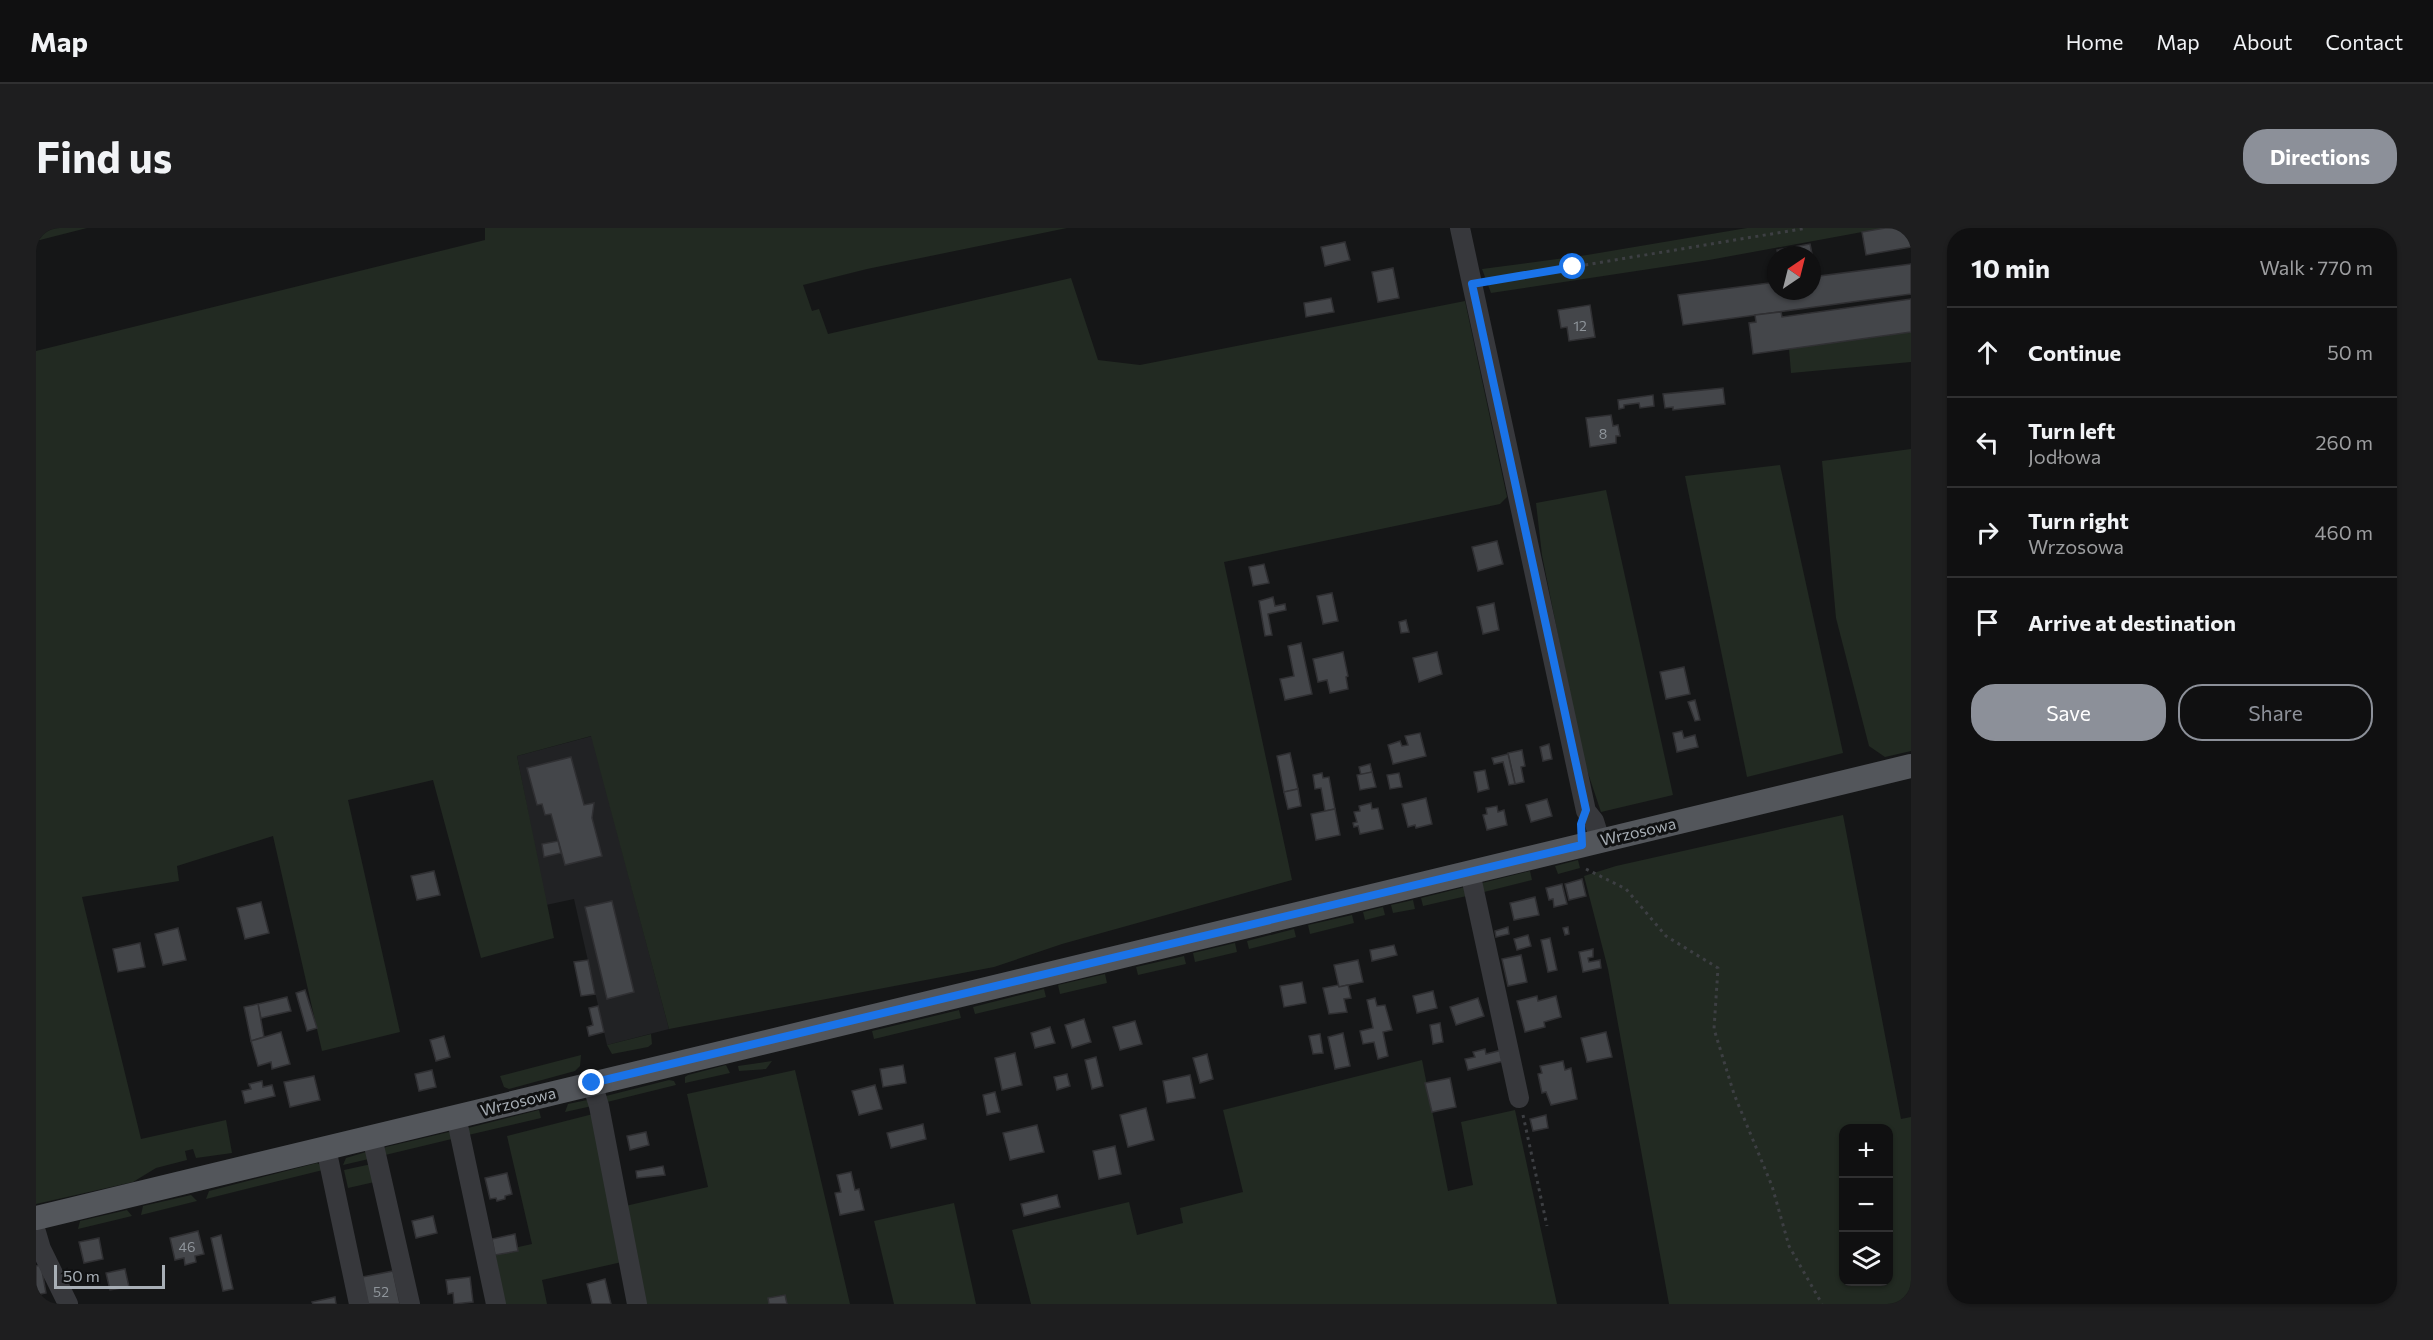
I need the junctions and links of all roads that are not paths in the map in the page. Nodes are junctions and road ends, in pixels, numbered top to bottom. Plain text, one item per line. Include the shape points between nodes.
1 (1460, 228) edge
2 (1911, 766) edge
3 (1591, 843) junction
4 (1470, 872) junction
5 (592, 1083) junction
6 (1519, 1098) road end
7 (456, 1116) junction
8 (372, 1137) junction
9 (326, 1148) junction
10 (36, 1218) edge
11 (36, 1232) edge
12 (68, 1304) edge
13 (359, 1304) edge
14 (410, 1304) edge
15 (496, 1304) edge
16 (637, 1304) edge

1 - 3 street via 1586,810 1594,821
2 - 3 main road, Wrzosowa
3 - 4 main road, Wrzosowa
4 - 5 main road, Wrzosowa
4 - 6 street
5 - 7 main road, Wrzosowa
5 - 16 street
7 - 8 main road, Wrzosowa
7 - 15 street
8 - 9 main road, Wrzosowa
8 - 14 street
9 - 10 main road, Wrzosowa
9 - 13 street
11 - 12 street

